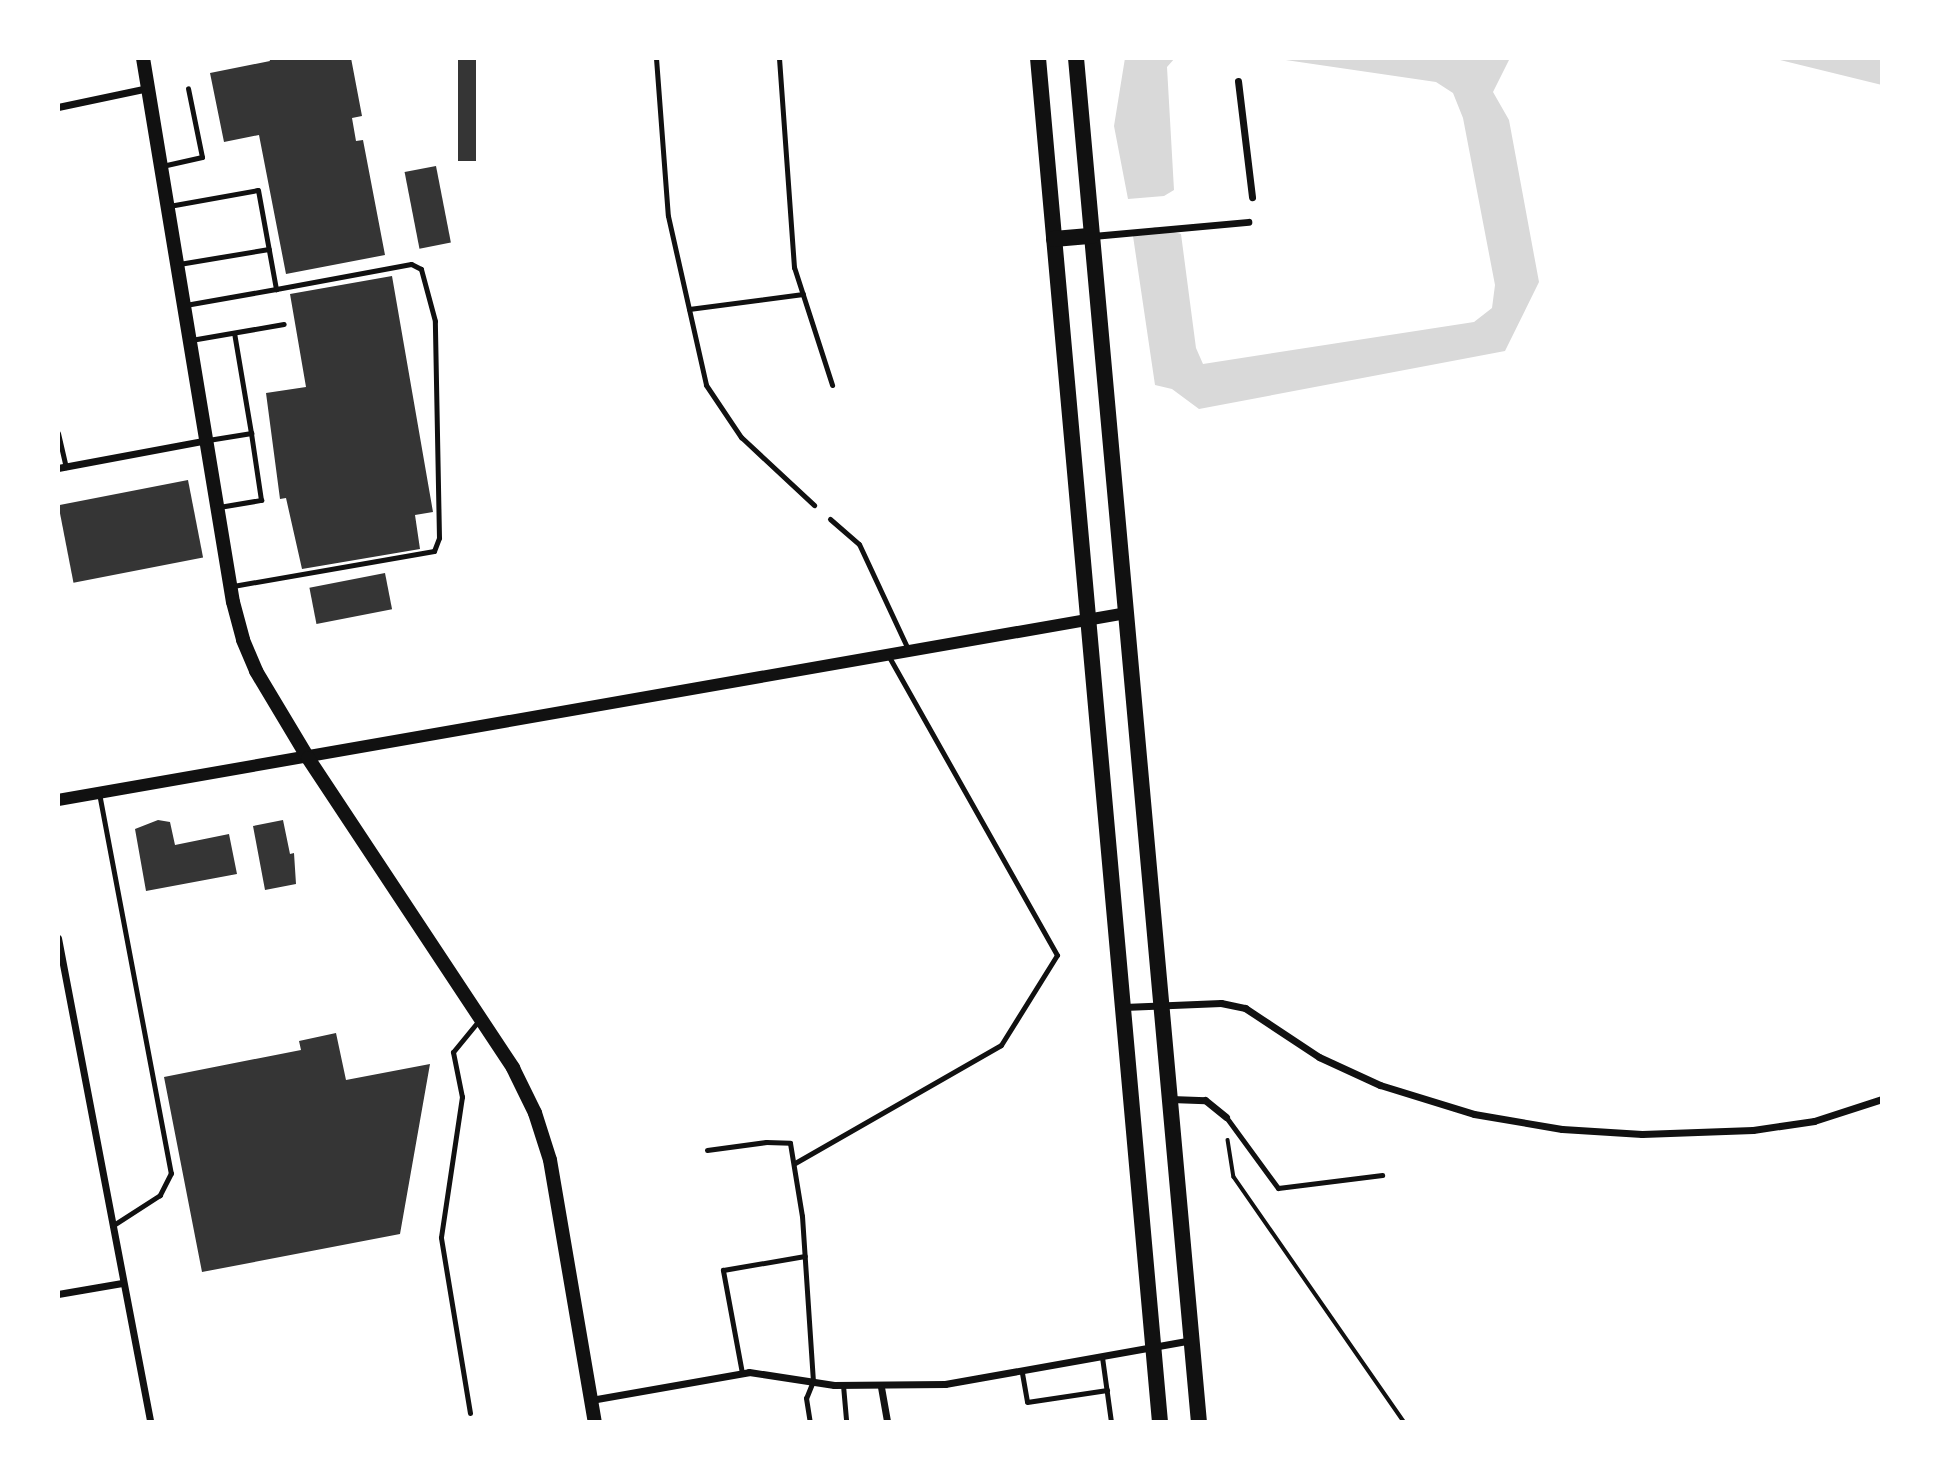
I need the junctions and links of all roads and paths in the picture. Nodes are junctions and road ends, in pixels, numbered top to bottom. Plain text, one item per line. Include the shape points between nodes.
1 (144, 58) edge
2 (656, 58) edge
3 (779, 58) edge
4 (1038, 58) edge
5 (1076, 58) edge
6 (1238, 81) dead end
7 (149, 87) junction
8 (188, 88) dead end
9 (58, 107) edge
10 (162, 166) junction
11 (1252, 197) dead end
12 (169, 206) junction
13 (1248, 222) dead end
14 (1092, 236) junction
15 (1054, 239) junction
16 (269, 249) junction
17 (179, 264) junction
18 (276, 289) junction
19 (803, 294) junction
20 (186, 306) junction
21 (689, 309) junction
22 (284, 324) dead end
23 (234, 333) junction
24 (191, 340) junction
25 (832, 385) dead end
26 (58, 433) edge
27 (251, 433) junction
28 (208, 440) junction
29 (62, 467) edge
30 (814, 505) dead end
31 (219, 507) junction
32 (830, 519) dead end
33 (231, 587) junction
34 (1126, 613) junction
35 (1088, 618) junction
36 (909, 651) junction
37 (888, 655) junction
38 (308, 758) junction
39 (99, 793) junction
40 (58, 800) edge
41 (58, 938) edge
42 (1161, 1003) junction
43 (1123, 1007) junction
44 (480, 1019) junction
45 (1170, 1099) junction
46 (1882, 1099) edge
47 (1226, 1117) junction
48 (707, 1150) dead end
49 (795, 1163) junction
50 (1382, 1175) dead end
51 (112, 1226) junction
52 (805, 1256) junction
53 (122, 1283) junction
54 (58, 1294) edge
55 (1192, 1340) junction
56 (1153, 1347) junction
57 (1102, 1357) junction
58 (742, 1373) junction
59 (1022, 1373) junction
60 (813, 1381) junction
61 (843, 1385) junction
62 (881, 1387) junction
63 (1107, 1390) junction
64 (591, 1400) junction
65 (470, 1413) dead end
66 (150, 1422) edge
67 (595, 1422) edge
68 (810, 1422) edge
69 (846, 1422) edge
70 (887, 1422) edge
71 (1111, 1422) edge
72 (1160, 1422) edge
73 (1199, 1422) edge
74 (1404, 1422) edge

1 - 7 main road
2 - 21 lane via 668,216
3 - 19 lane via 794,267
4 - 15 main road
5 - 14 main road
6 - 11 street
7 - 9 street
7 - 10 main road
8 - 10 lane via 202,157
10 - 12 main road
12 - 16 lane via 258,190
12 - 17 main road
13 - 14 street
14 - 15 main road
14 - 34 main road
15 - 35 main road
16 - 17 lane
16 - 18 lane
17 - 20 main road
18 - 20 lane
18 - 33 lane via 411,264 421,269 435,321 439,538 433,551
19 - 21 lane
19 - 25 lane
20 - 24 main road
21 - 30 lane via 706,384 741,437
22 - 23 lane
23 - 24 lane
23 - 27 lane
24 - 28 main road
26 - 29 lane
27 - 28 lane
27 - 31 lane via 261,500
28 - 29 street
28 - 31 main road
31 - 33 main road
32 - 36 lane via 859,544
33 - 38 main road via 256,671
34 - 35 street
34 - 42 main road
35 - 36 street
35 - 43 main road
36 - 37 street
37 - 38 street
37 - 49 lane via 1057,955 1001,1045
38 - 39 street
38 - 44 main road
39 - 40 street
39 - 51 lane via 172,1173 160,1195
41 - 51 street
42 - 43 street
42 - 45 main road
42 - 46 street via 1221,1003 1245,1008 1319,1057 1380,1086 1474,1114 1562,1129 1642,1134 1754,1130 1814,1121
43 - 56 main road
44 - 64 main road via 524,1090 550,1160
44 - 65 lane via 453,1052 461,1097 441,1237
45 - 47 street via 1205,1100
45 - 55 main road
47 - 50 lane via 1278,1188
47 - 74 path via 1234,1177
48 - 49 lane via 790,1143
49 - 52 lane
51 - 53 street
52 - 58 lane via 723,1270
52 - 60 lane
53 - 54 street
53 - 66 street
55 - 56 street
55 - 73 main road
56 - 57 street
56 - 72 main road
57 - 59 street
57 - 63 lane
58 - 60 street
58 - 64 street
59 - 62 street
59 - 63 lane via 1027,1402
60 - 61 street
60 - 68 lane via 806,1398
61 - 62 street
61 - 69 lane
62 - 70 street
63 - 71 lane
64 - 67 main road

